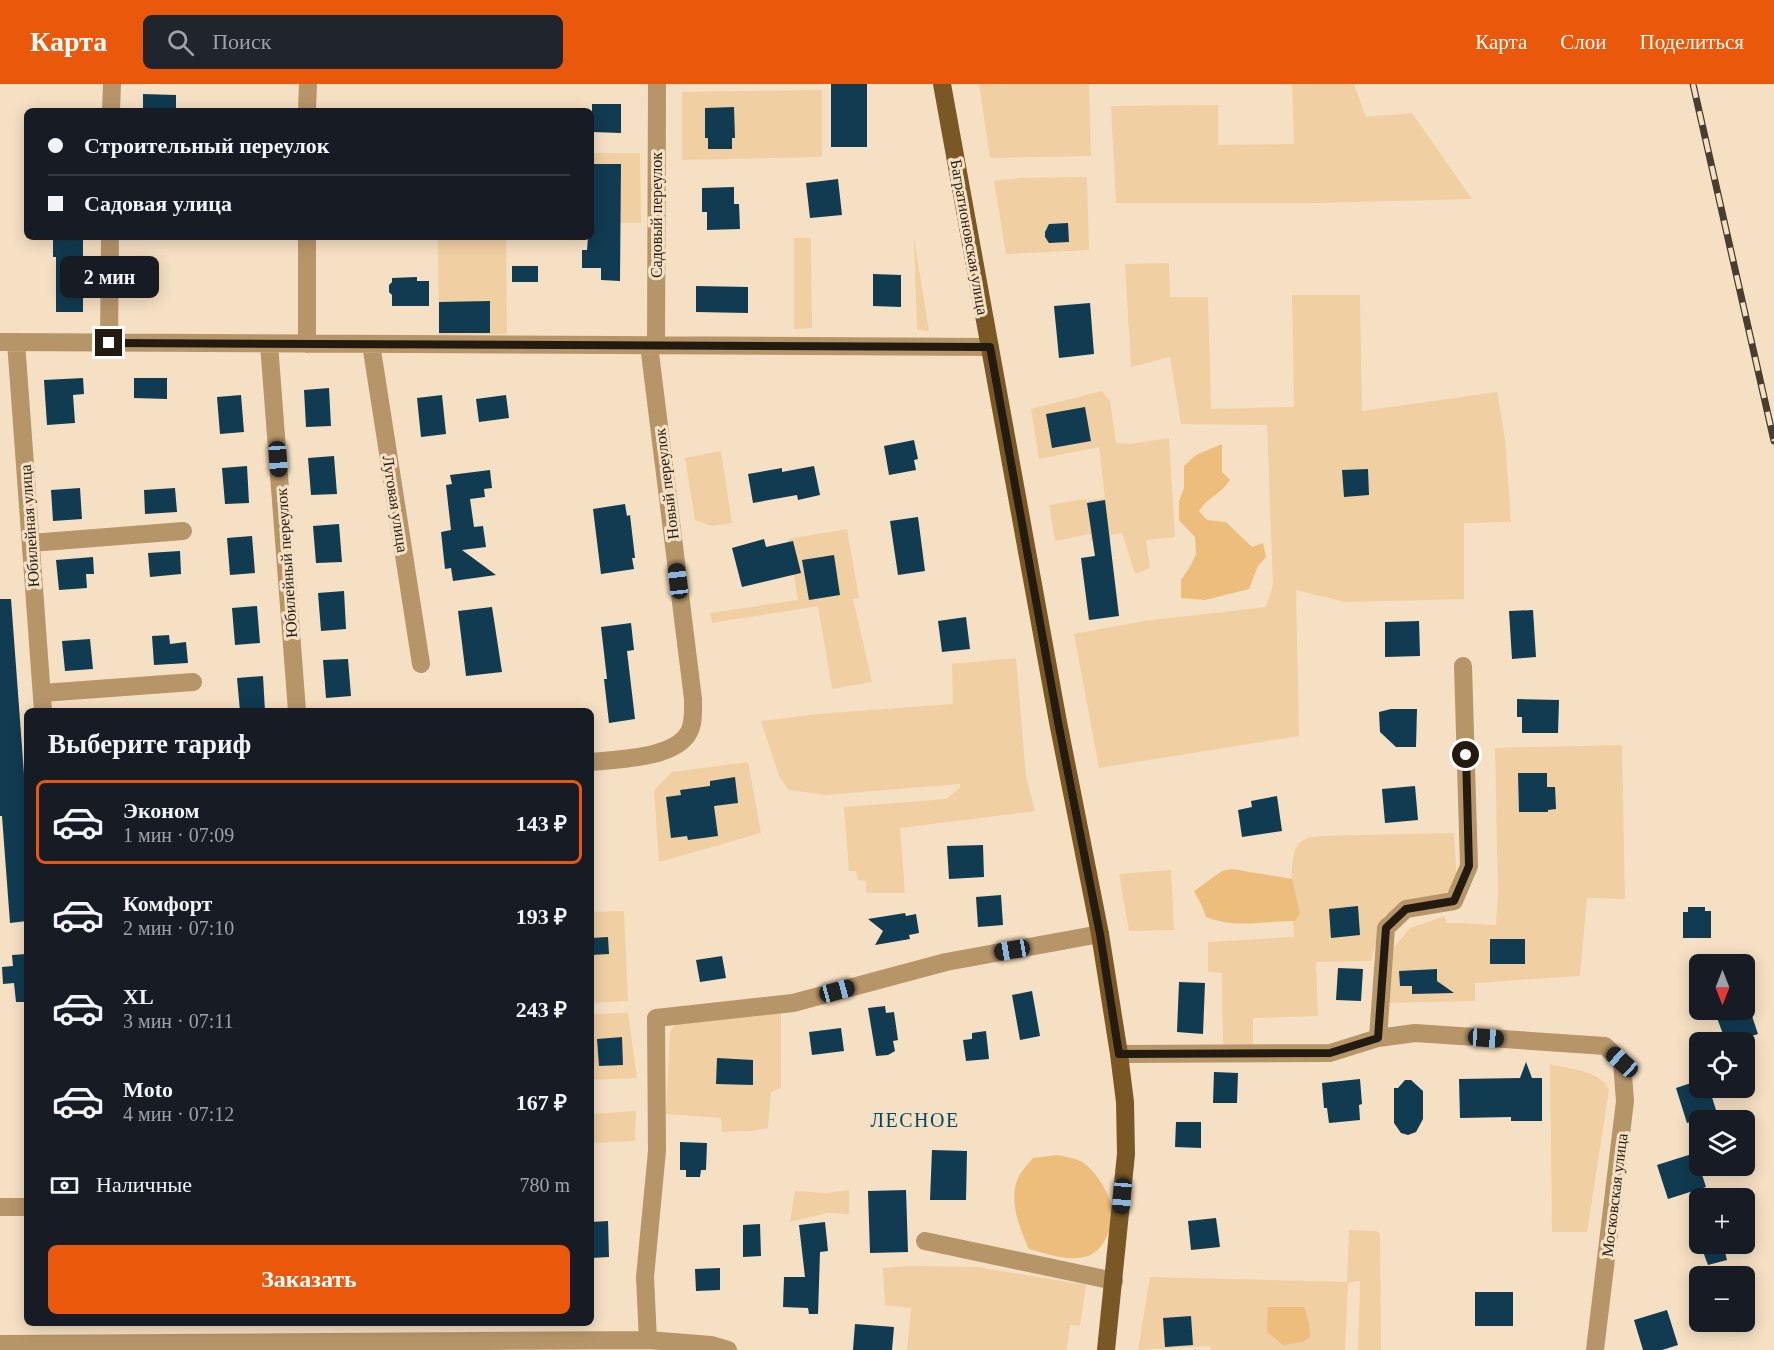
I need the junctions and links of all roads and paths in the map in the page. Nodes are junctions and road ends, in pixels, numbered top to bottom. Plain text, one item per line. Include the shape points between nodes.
1 (111, 84) edge
2 (308, 84) edge
3 (657, 84) edge
4 (942, 84) edge
5 (111, 108) edge
6 (308, 108) edge
7 (110, 240) edge
8 (307, 240) edge
9 (8, 342) edge
10 (109, 343) junction
11 (269, 344) junction
12 (307, 344) junction
13 (371, 344) junction
14 (652, 345) junction
15 (990, 347) junction
16 (183, 531) dead end
17 (31, 543) junction
18 (421, 664) dead end
19 (1463, 666) dead end
20 (193, 682) dead end
21 (43, 702) edge
22 (297, 708) edge
23 (594, 762) edge
24 (1100, 934) junction
25 (1378, 1038) junction
26 (1119, 1054) junction
27 (0, 1207) edge
28 (24, 1207) edge
29 (924, 1241) dead end
30 (1114, 1281) junction
31 (648, 1340) junction
32 (0, 1344) edge
33 (397, 1345) edge
34 (728, 1350) edge
35 (1106, 1350) edge
36 (1595, 1350) edge

1 - 5 street
2 - 6 street
3 - 14 street, Садовый переулок
4 - 15 main road, Багратионовская улица
7 - 10 street
8 - 12 street
9 - 10 street
9 - 17 street, Юбилейная улица
10 - 11 street
11 - 12 street
11 - 22 street, Юбилейный переулок
12 - 13 street
13 - 14 street
13 - 18 street, Луговая улица
14 - 15 street
14 - 23 street, Новый переулок via 693,718 682,742 668,749
15 - 24 main road, Багратионовская улица
16 - 17 street
17 - 21 street, Юбилейная улица
19 - 25 street via 1469,866 1454,901 1406,909 1386,928
20 - 21 street
24 - 26 main road, Багратионовская улица
24 - 31 street via 946,962 793,1003 656,1018 657,1151 645,1277
25 - 26 street via 1330,1053
25 - 36 street, Московская улица via 1415,1033 1605,1046 1622,1062 1625,1101
26 - 30 main road, Багратионовская улица via 1126,1154
27 - 28 street
29 - 30 street
30 - 35 main road, Багратионовская улица
31 - 33 street
31 - 34 street
32 - 33 street

